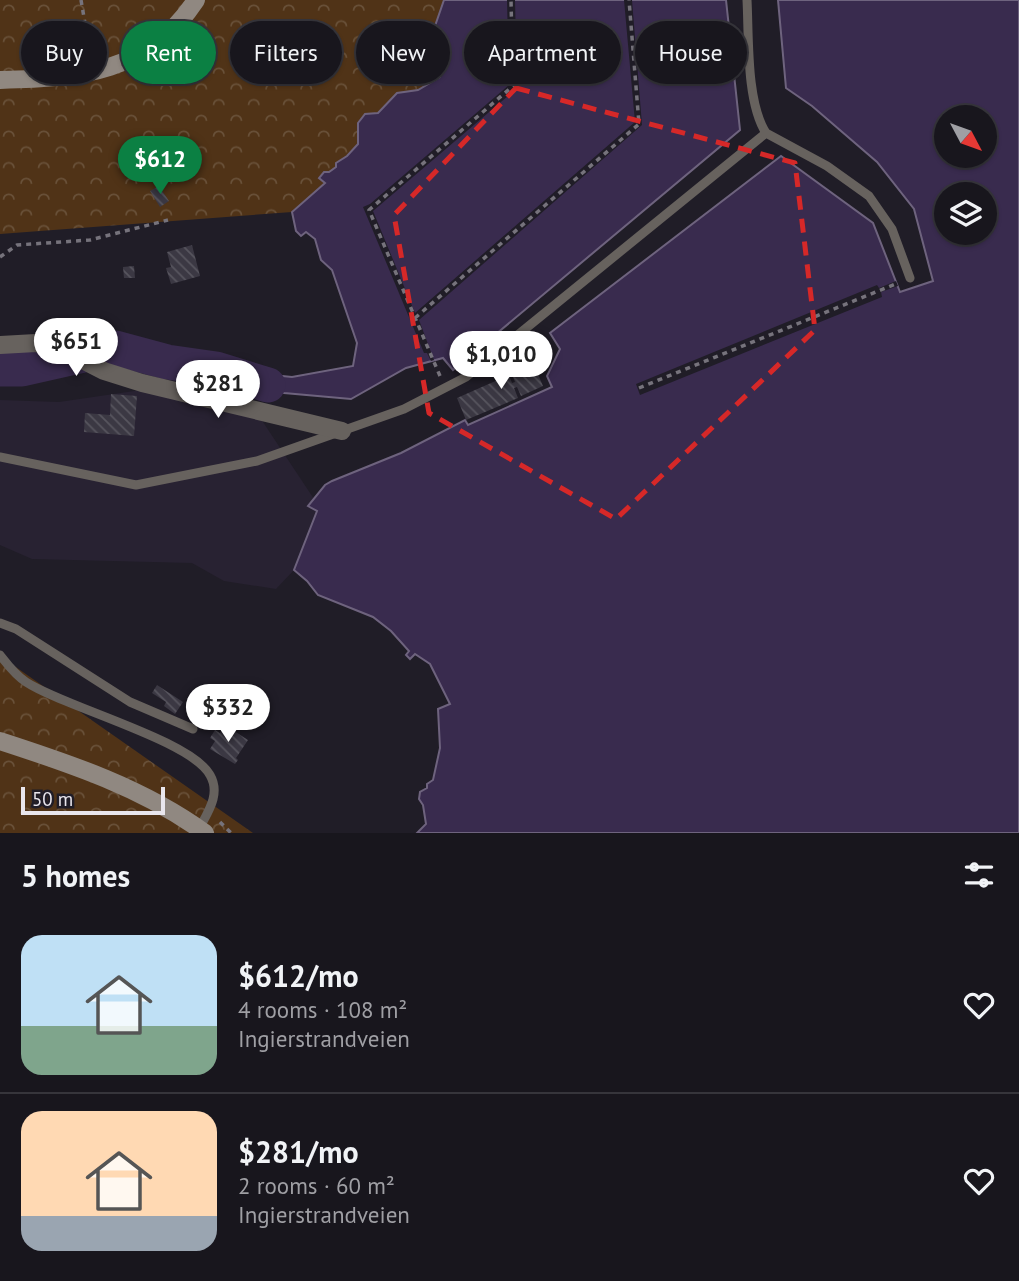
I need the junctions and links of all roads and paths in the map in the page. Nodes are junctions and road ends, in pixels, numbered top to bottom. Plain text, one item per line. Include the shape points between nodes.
1 (81, 0) edge
2 (196, 0) edge
3 (511, 0) edge
4 (629, 0) edge
5 (747, 0) edge
6 (112, 67) junction
7 (0, 80) edge
8 (766, 133) junction
9 (168, 220) dead end
10 (0, 257) edge
11 (910, 278) joint
12 (414, 318) junction
13 (0, 345) edge
14 (446, 387) junction
15 (639, 388) dead end
16 (342, 431) junction
17 (0, 457) edge
18 (0, 622) edge
19 (0, 654) edge
20 (193, 729) dead end
21 (0, 741) edge
22 (202, 831) edge

1 - 6 path via 87,35
2 - 6 main road via 162,40
3 - 12 path via 513,86 369,210
4 - 12 path via 639,124
5 - 8 lane via 751,89
6 - 7 main road via 69,77
8 - 11 lane via 827,166 869,196 892,229
8 - 14 lane via 466,377
9 - 10 path via 90,240 18,245
11 - 15 path
12 - 14 path
13 - 16 street via 36,343 142,383
14 - 16 lane via 404,409
16 - 17 lane via 257,461 136,485
18 - 20 lane via 130,702
19 - 22 lane via 25,681 170,744 203,765 211,776 215,797
21 - 22 main road via 130,789

